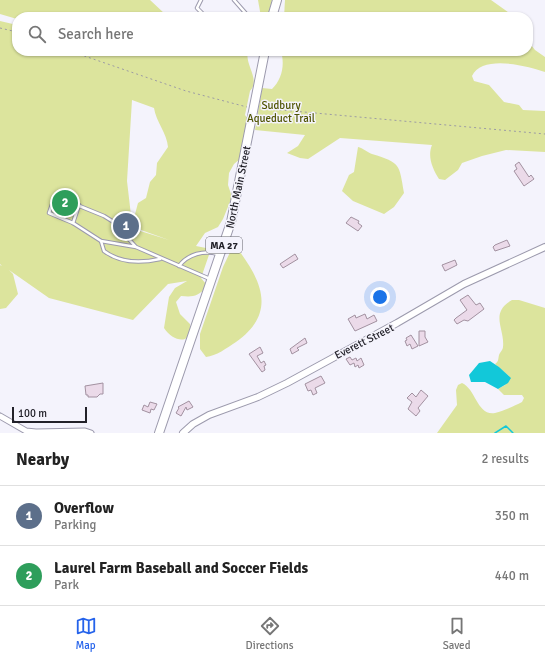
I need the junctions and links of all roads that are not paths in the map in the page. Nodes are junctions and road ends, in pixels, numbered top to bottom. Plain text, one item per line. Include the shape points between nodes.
1 (201, 0) edge
2 (234, 0) edge
3 (276, 0) edge
4 (201, 12) edge
5 (244, 12) edge
6 (273, 12) edge
7 (264, 56) edge
8 (79, 206) junction
9 (72, 223) junction
10 (101, 241) junction
11 (136, 247) junction
12 (545, 247) edge
13 (221, 255) junction
14 (162, 259) junction
15 (179, 266) junction
16 (212, 280) junction
17 (0, 416) edge
18 (92, 433) edge
19 (159, 433) edge
20 (183, 433) edge

1 - 4 lane via 197,8
2 - 5 lane
3 - 6 main road
7 - 13 main road, North Main Street / MA 27 via 235,209
8 - 9 lane
8 - 9 lane via 55,196 49,213
8 - 11 lane via 108,218
9 - 10 lane
10 - 11 lane
10 - 14 lane via 104,250 117,258 135,262
11 - 14 lane
12 - 20 street, Everett Street via 464,284 258,397 209,415
13 - 15 lane via 210,252 198,253
13 - 16 main road, North Main Street / MA 27
14 - 15 lane
15 - 16 lane
16 - 19 main road, North Main Street / MA 27
17 - 18 street via 26,430 36,432

